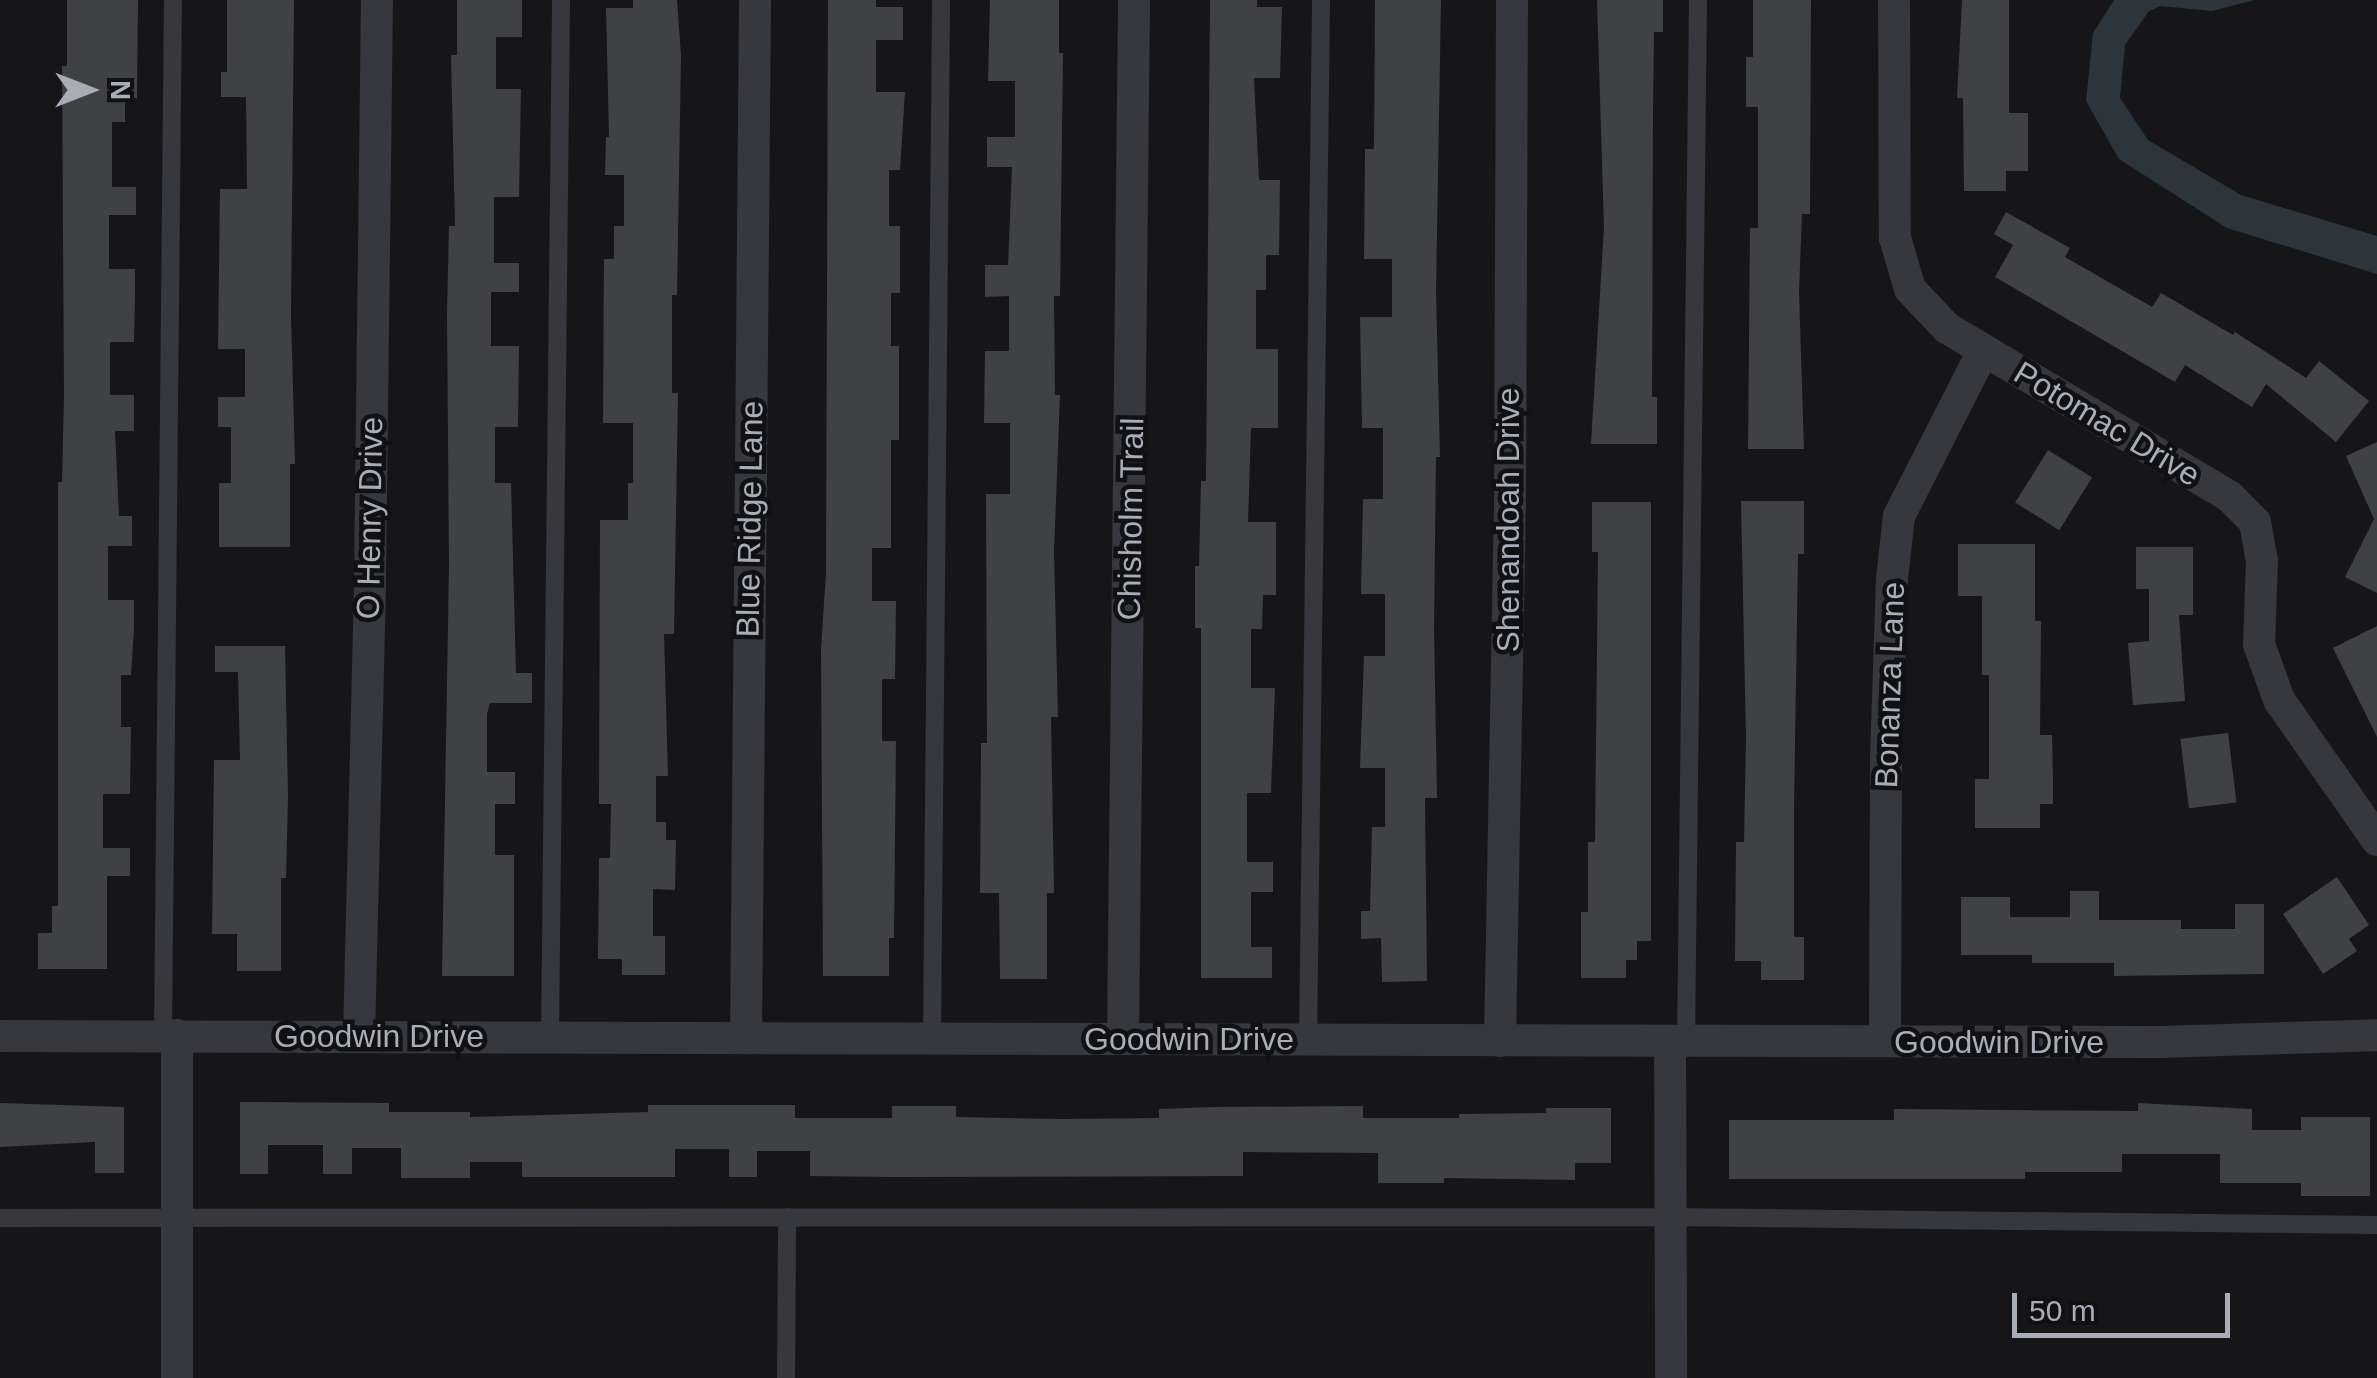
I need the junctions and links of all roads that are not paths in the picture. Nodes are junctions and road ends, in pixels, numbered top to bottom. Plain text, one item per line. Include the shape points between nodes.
1 (173, 0) edge
2 (376, 0) edge
3 (560, 0) edge
4 (756, 0) edge
5 (941, 0) edge
6 (1134, 0) edge
7 (1321, 0) edge
8 (1512, 0) edge
9 (1698, 0) edge
10 (1894, 0) edge
11 (1983, 350) junction
12 (2377, 840) edge
13 (170, 1035) junction
14 (2377, 1035) edge
15 (0, 1036) edge
16 (358, 1037) junction
17 (550, 1037) junction
18 (746, 1037) junction
19 (932, 1038) junction
20 (1123, 1038) junction
21 (1308, 1040) junction
22 (1500, 1041) junction
23 (1884, 1041) junction
24 (1678, 1042) junction
25 (787, 1217) junction
26 (1670, 1217) junction
27 (0, 1218) edge
28 (178, 1218) junction
29 (2377, 1226) edge
30 (178, 1378) edge
31 (786, 1378) edge
32 (1671, 1378) edge

1 - 13 lane
2 - 16 street, O Henry Drive
3 - 17 lane
4 - 18 street, Blue Ridge Lane
5 - 19 lane
6 - 20 street, Chisholm Trail
7 - 21 lane
8 - 22 street, Shenandoah Drive
9 - 24 lane
10 - 11 street, Potomac Drive via 1895,238 1910,289 1948,328
11 - 12 street, Potomac Drive via 2230,497 2254,522 2262,560 2259,644 2279,700
11 - 23 street, Bonanza Lane via 1898,516 1887,738
13 - 15 street, Goodwin Drive
13 - 16 street, Goodwin Drive
13 - 28 street
14 - 23 street, Goodwin Drive
16 - 17 street, Goodwin Drive
17 - 18 street, Goodwin Drive
18 - 19 street, Goodwin Drive
19 - 20 street, Goodwin Drive
20 - 21 street, Goodwin Drive
21 - 22 street, Goodwin Drive
22 - 24 street, Goodwin Drive
23 - 24 street, Goodwin Drive
24 - 26 street
25 - 26 lane
25 - 28 lane
25 - 31 lane
26 - 29 lane
26 - 32 street
27 - 28 lane
28 - 30 street

